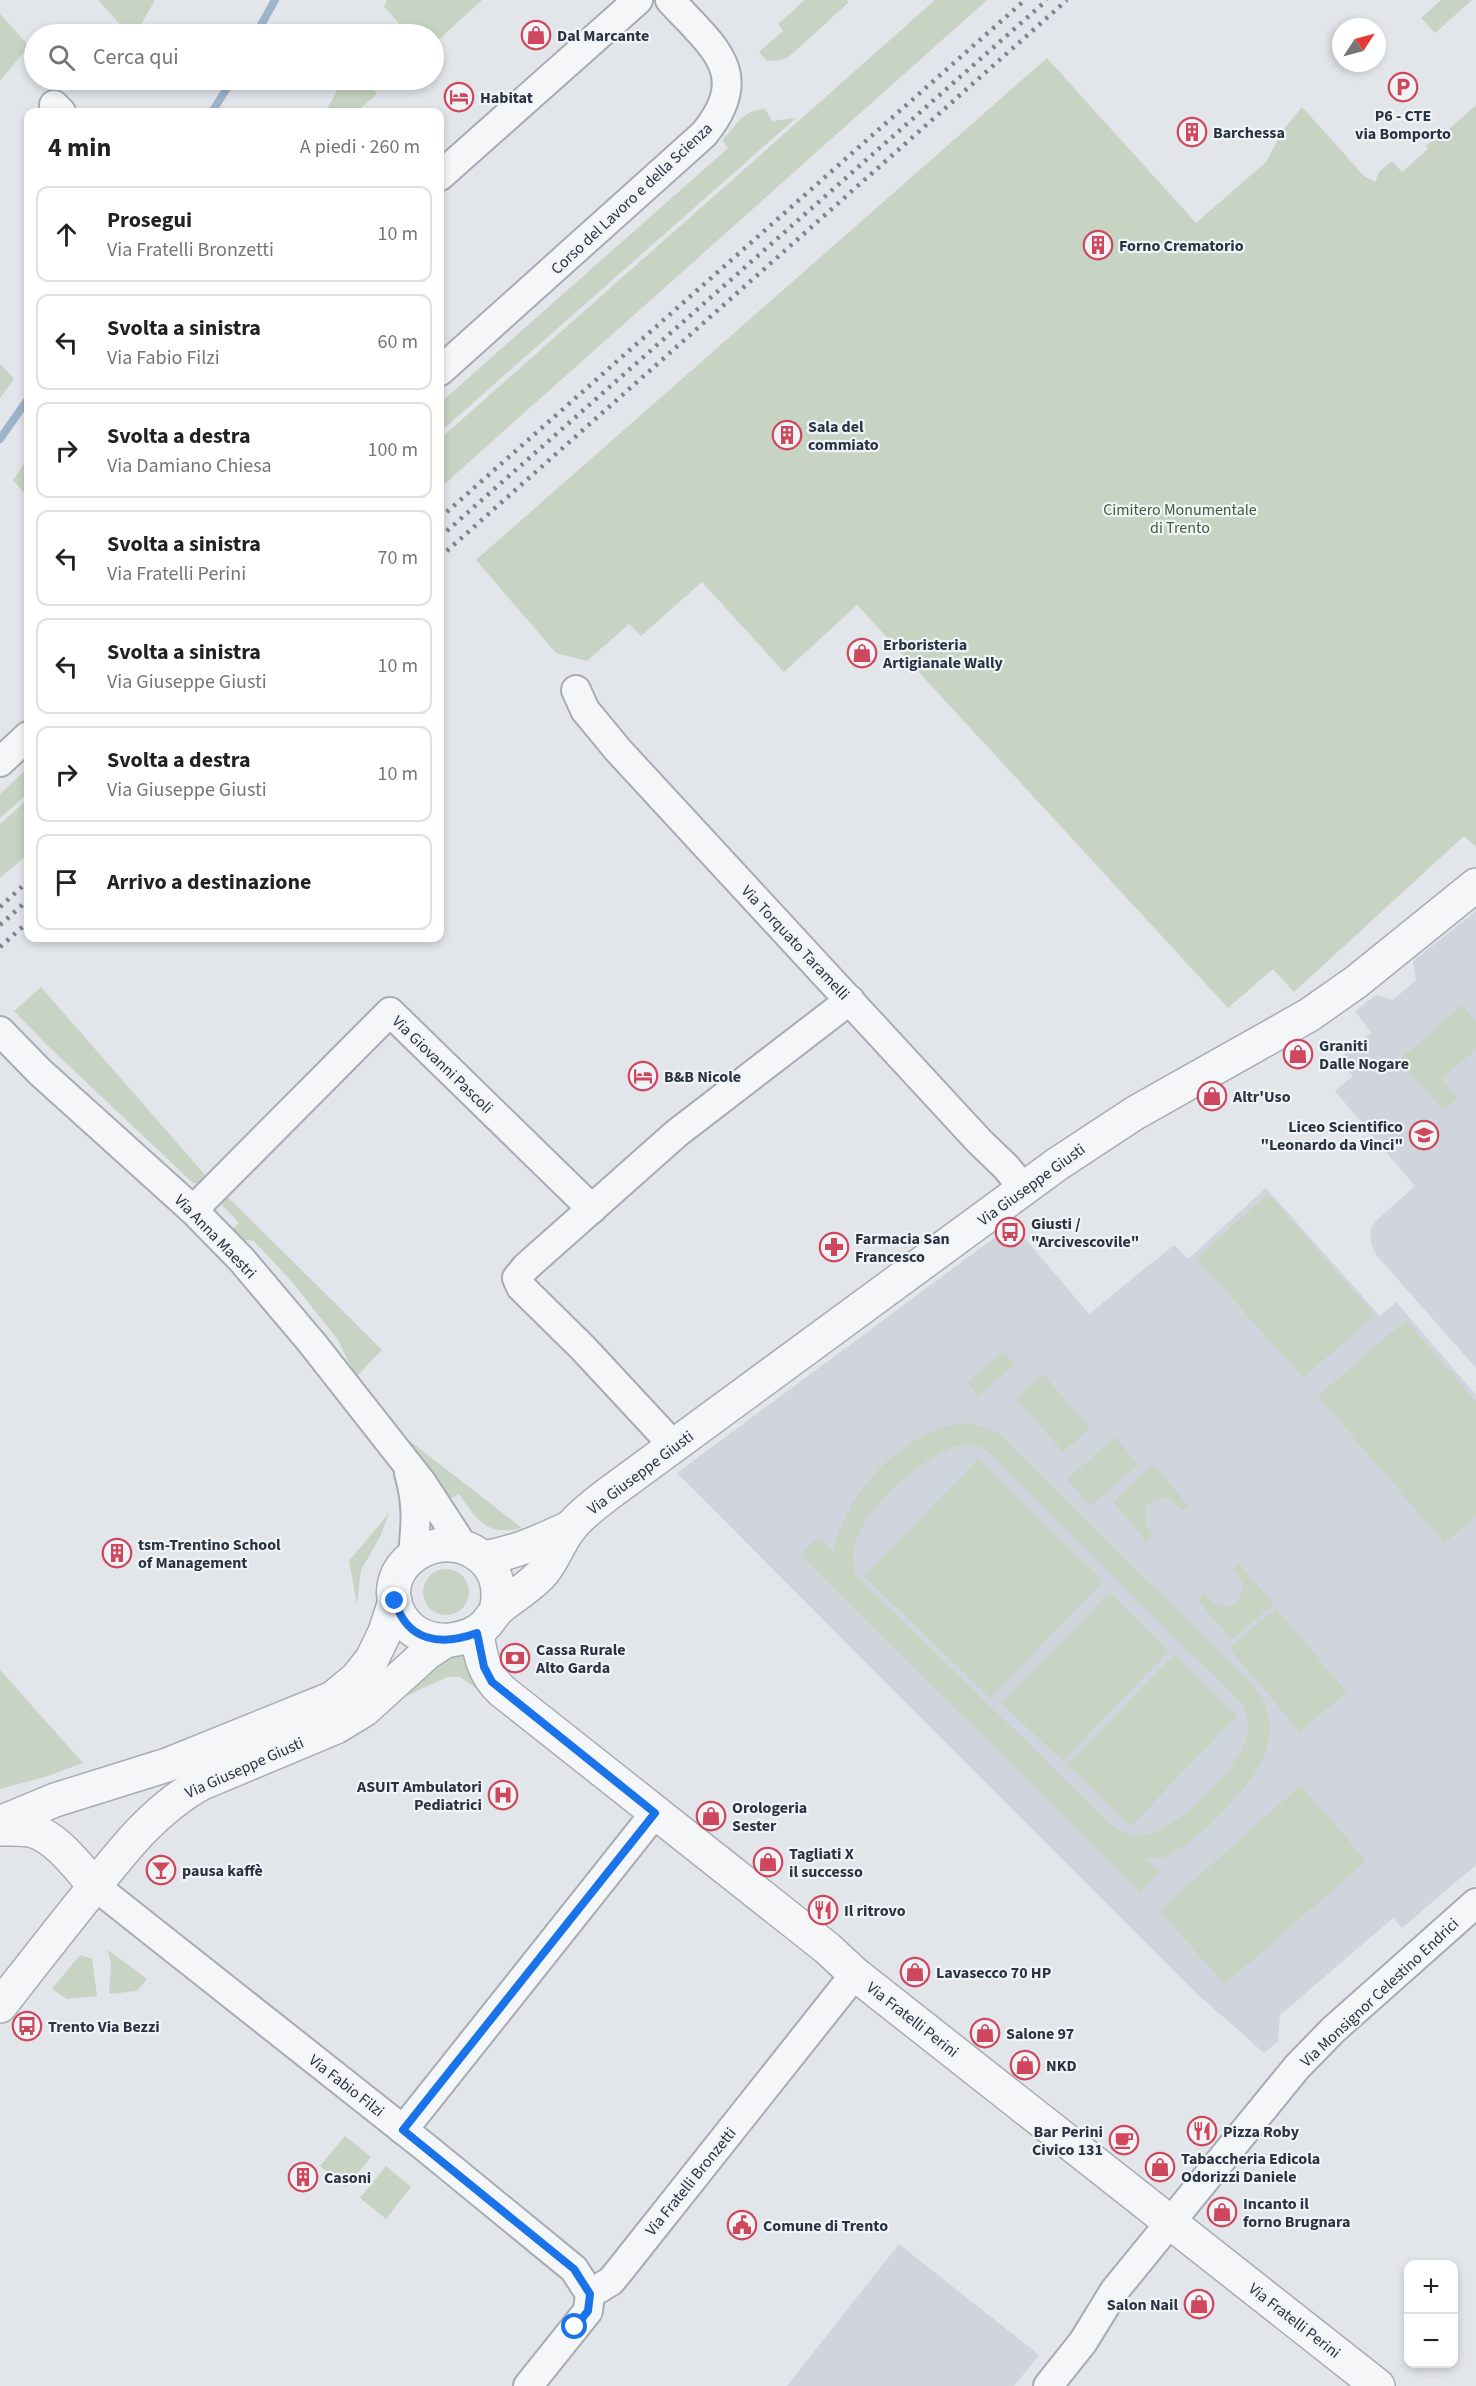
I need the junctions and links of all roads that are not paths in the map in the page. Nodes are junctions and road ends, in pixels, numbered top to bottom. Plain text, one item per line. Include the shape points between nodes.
1 (638, 0) edge
2 (670, 0) edge
3 (444, 172) edge
4 (444, 367) edge
5 (576, 690) dead end
6 (24, 740) edge
7 (0, 762) edge
8 (1476, 885) edge
9 (850, 1000) junction
10 (0, 1030) edge
11 (1024, 1189) junction
12 (193, 1209) junction
13 (592, 1209) junction
14 (674, 1446) junction
15 (406, 1466) junction
16 (571, 1527) junction
17 (473, 1552) junction
18 (413, 1555) junction
19 (395, 1601) junction
20 (486, 1622) junction
21 (445, 1641) junction
22 (655, 1813) junction
23 (0, 1823) edge
24 (0, 1829) edge
25 (94, 1886) junction
26 (1476, 1903) edge
27 (855, 1974) junction
28 (0, 2006) edge
29 (403, 2130) junction
30 (1171, 2222) junction
31 (590, 2294) junction
32 (1372, 2384) edge
33 (528, 2386) edge
34 (1048, 2386) edge

1 - 3 street
2 - 4 street, Corso del Lavoro e della Scienza via 724,65 728,86 716,119
5 - 9 street, Via Torquato Taramelli via 585,710 618,750
6 - 7 street
8 - 11 street, Via Giuseppe Giusti via 1310,1015 1125,1119
9 - 11 street, Via Torquato Taramelli
9 - 13 street via 677,1133
10 - 12 street, Via Anna Maestri via 40,1072
11 - 14 street, Via Giuseppe Giusti
12 - 13 street, Via Giovanni Pascoli via 390,1012
12 - 15 street, Via Anna Maestri via 312,1343
13 - 14 street via 517,1278 521,1287
14 - 16 street, Via Giuseppe Giusti via 608,1494
15 - 17 street, Via Anna Maestri
15 - 18 street, Via Anna Maestri via 417,1517
16 - 17 street, Via Giuseppe Giusti via 508,1554
16 - 20 street, Via Giuseppe Giusti via 544,1572
17 - 18 street, Via Giuseppe Giusti via 454,1544
17 - 20 street via 496,1577 498,1589
18 - 19 street, Via Giuseppe Giusti via 395,1579
19 - 21 street via 411,1629 430,1639
19 - 23 street, Via Giuseppe Giusti via 372,1659 333,1698 167,1765 55,1800
20 - 21 street, Via Giuseppe Giusti via 463,1638
20 - 22 street, Via Fratelli Perini via 484,1667 492,1682
21 - 25 street, Via Giuseppe Giusti via 364,1710 336,1727 182,1794 156,1814
22 - 27 street, Via Fratelli Perini
22 - 29 street
24 - 25 street via 31,1830 43,1835
25 - 28 street, Via Giuseppe Giusti
25 - 29 street, Via Fabio Filzi
26 - 30 street, Via Monsignor Celestino Endrici via 1314,2049
27 - 30 street, Via Fratelli Perini
27 - 31 street, Via Fratelli Bronzetti via 611,2281
29 - 31 street, Via Fabio Filzi via 566,2261
30 - 32 street, Via Fratelli Perini
30 - 34 street, Via Monsignor Celestino Endrici via 1115,2290 1083,2342
31 - 33 street via 588,2311

